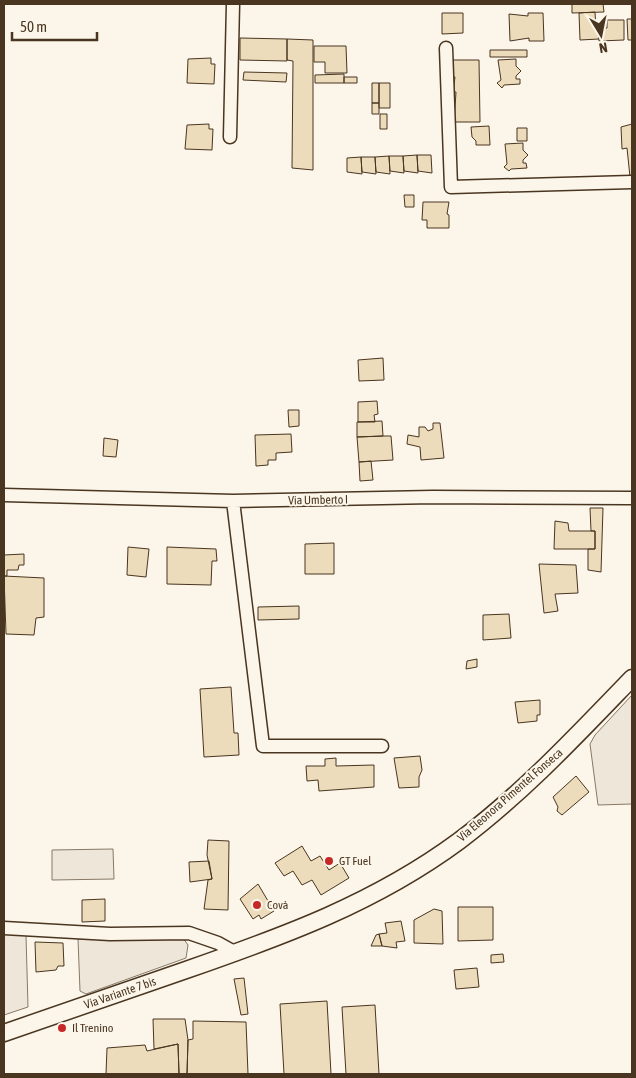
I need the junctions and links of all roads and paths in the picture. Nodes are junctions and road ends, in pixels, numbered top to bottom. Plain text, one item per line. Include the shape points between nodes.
1 (233, 4) edge
2 (446, 48) dead end
3 (230, 137) dead end
4 (632, 182) edge
5 (4, 495) edge
6 (632, 498) edge
7 (234, 501) junction
8 (632, 678) edge
9 (382, 746) dead end
10 (4, 928) edge
11 (236, 953) junction
12 (4, 1033) edge

1 - 3 street
2 - 4 street via 450,187
5 - 7 street, Via Umberto I
6 - 7 street, Via Umberto I
7 - 9 street via 264,746
8 - 11 main road, Via Eleonora Pimentel Fonseca via 552,761 458,841 324,920
10 - 11 street via 110,934 188,934 218,943
11 - 12 main road, Via Variante 7 bis

